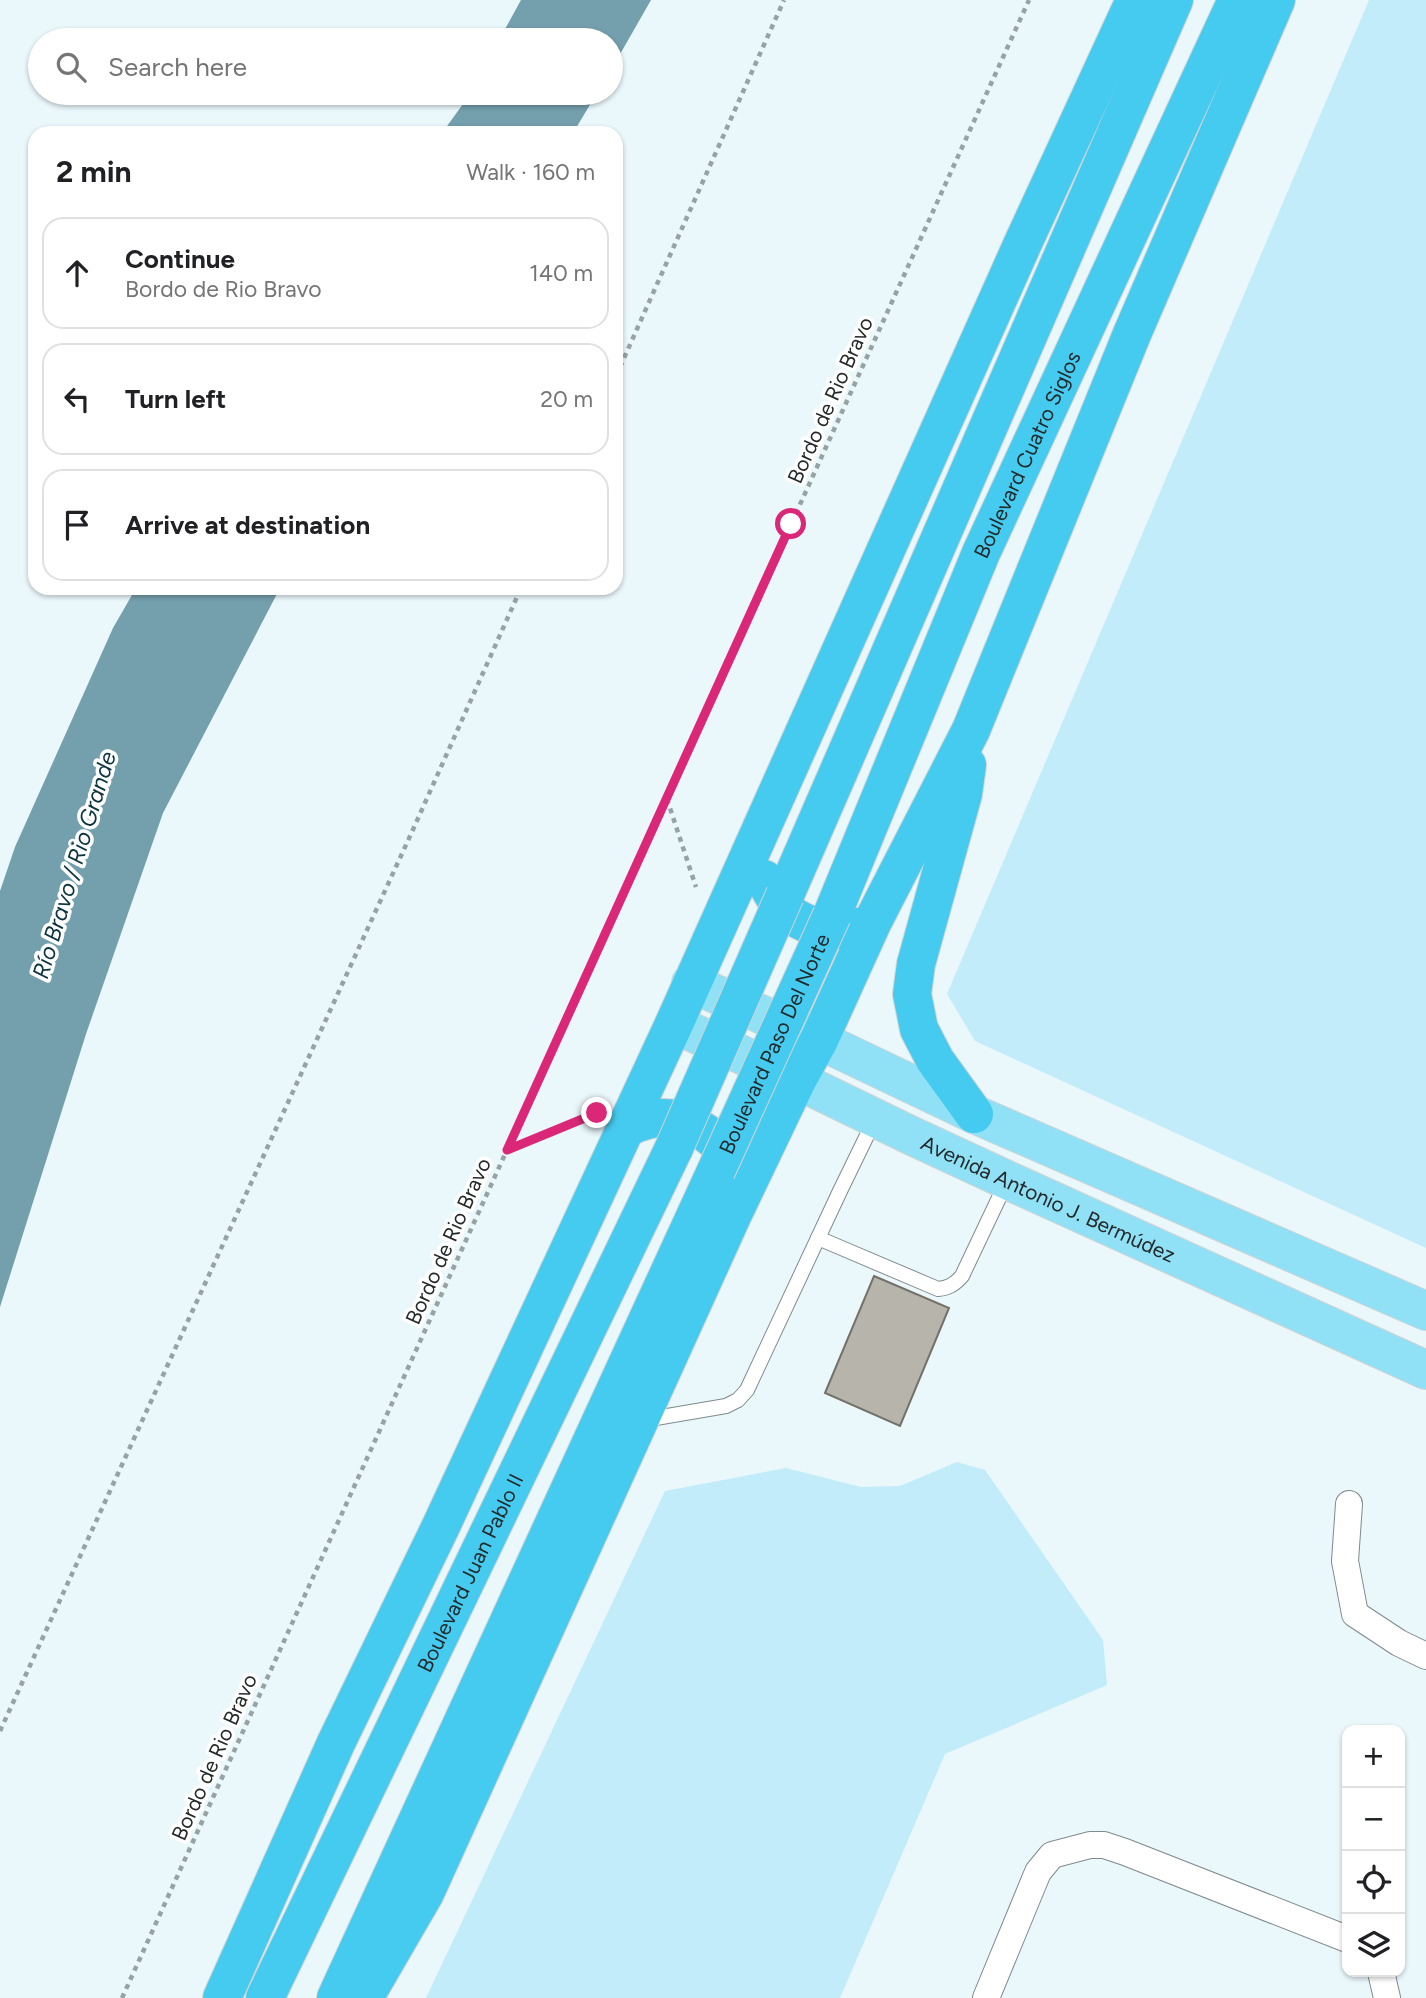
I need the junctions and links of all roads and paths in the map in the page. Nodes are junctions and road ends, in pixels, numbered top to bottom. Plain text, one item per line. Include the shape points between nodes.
1 (784, 0) edge
2 (1029, 0) edge
3 (1135, 0) edge
4 (1174, 0) edge
5 (1237, 0) edge
6 (1276, 0) edge
7 (623, 360) edge
8 (518, 595) edge
9 (971, 730) junction
10 (667, 798) junction
11 (752, 848) junction
12 (832, 915) joint
13 (873, 921) junction
14 (712, 937) junction
15 (691, 983) junction
16 (674, 1024) junction
17 (819, 1040) junction
18 (797, 1080) junction
19 (641, 1094) junction
20 (974, 1114) junction
21 (876, 1119) junction
22 (626, 1128) junction
23 (674, 1148) joint
24 (507, 1150) junction
25 (1007, 1180) junction
26 (737, 1205) junction
27 (818, 1238) junction
28 (1426, 1311) edge
29 (1426, 1370) edge
30 (639, 1420) junction
31 (1349, 1504) dead end
32 (1426, 1656) edge
33 (0, 1731) edge
34 (1342, 1937) edge
35 (1382, 1977) edge
36 (122, 1998) edge
37 (222, 1998) edge
38 (265, 1998) edge
39 (336, 1998) edge
40 (364, 1998) edge
41 (986, 1998) edge
42 (1387, 1998) edge

1 - 7 path
2 - 10 path, Bordo de Rio Bravo
3 - 11 highway
4 - 23 highway, Boulevard Cuatro Siglos, bridge
5 - 12 highway, Boulevard Cuatro Siglos via 981,553
6 - 9 highway via 1132,334
8 - 33 path
9 - 13 highway
9 - 20 highway via 963,794 916,964 912,994 919,1028 935,1060
10 - 14 path
10 - 24 path, Bordo de Rio Bravo
11 - 13 highway via 762,876 779,904 792,915 835,931
11 - 14 highway
12 - 39 highway, Boulevard Paso Del Norte, bridge
13 - 17 highway
14 - 15 highway
15 - 16 highway
15 - 17 main road
16 - 18 main road, Avenida Antonio J. Bermúdez
16 - 19 highway
17 - 18 highway
17 - 20 main road
18 - 21 main road, Avenida Antonio J. Bermúdez
18 - 26 highway
19 - 22 highway
19 - 24 path
20 - 28 main road
21 - 25 main road, Avenida Antonio J. Bermúdez
21 - 27 lane
22 - 26 highway via 648,1120 672,1119 715,1139 737,1181
22 - 37 highway via 336,1743
23 - 38 highway, Boulevard Juan Pablo II
24 - 36 path, Bordo de Rio Bravo
25 - 27 lane via 962,1276 948,1288 938,1289
25 - 29 main road, Avenida Antonio J. Bermúdez
26 - 30 highway
27 - 30 lane via 747,1390 738,1400 710,1410
30 - 40 highway via 425,1893
31 - 32 street via 1345,1561 1355,1614
34 - 41 street via 1125,1852 1090,1845 1052,1856 1038,1872
35 - 42 street

